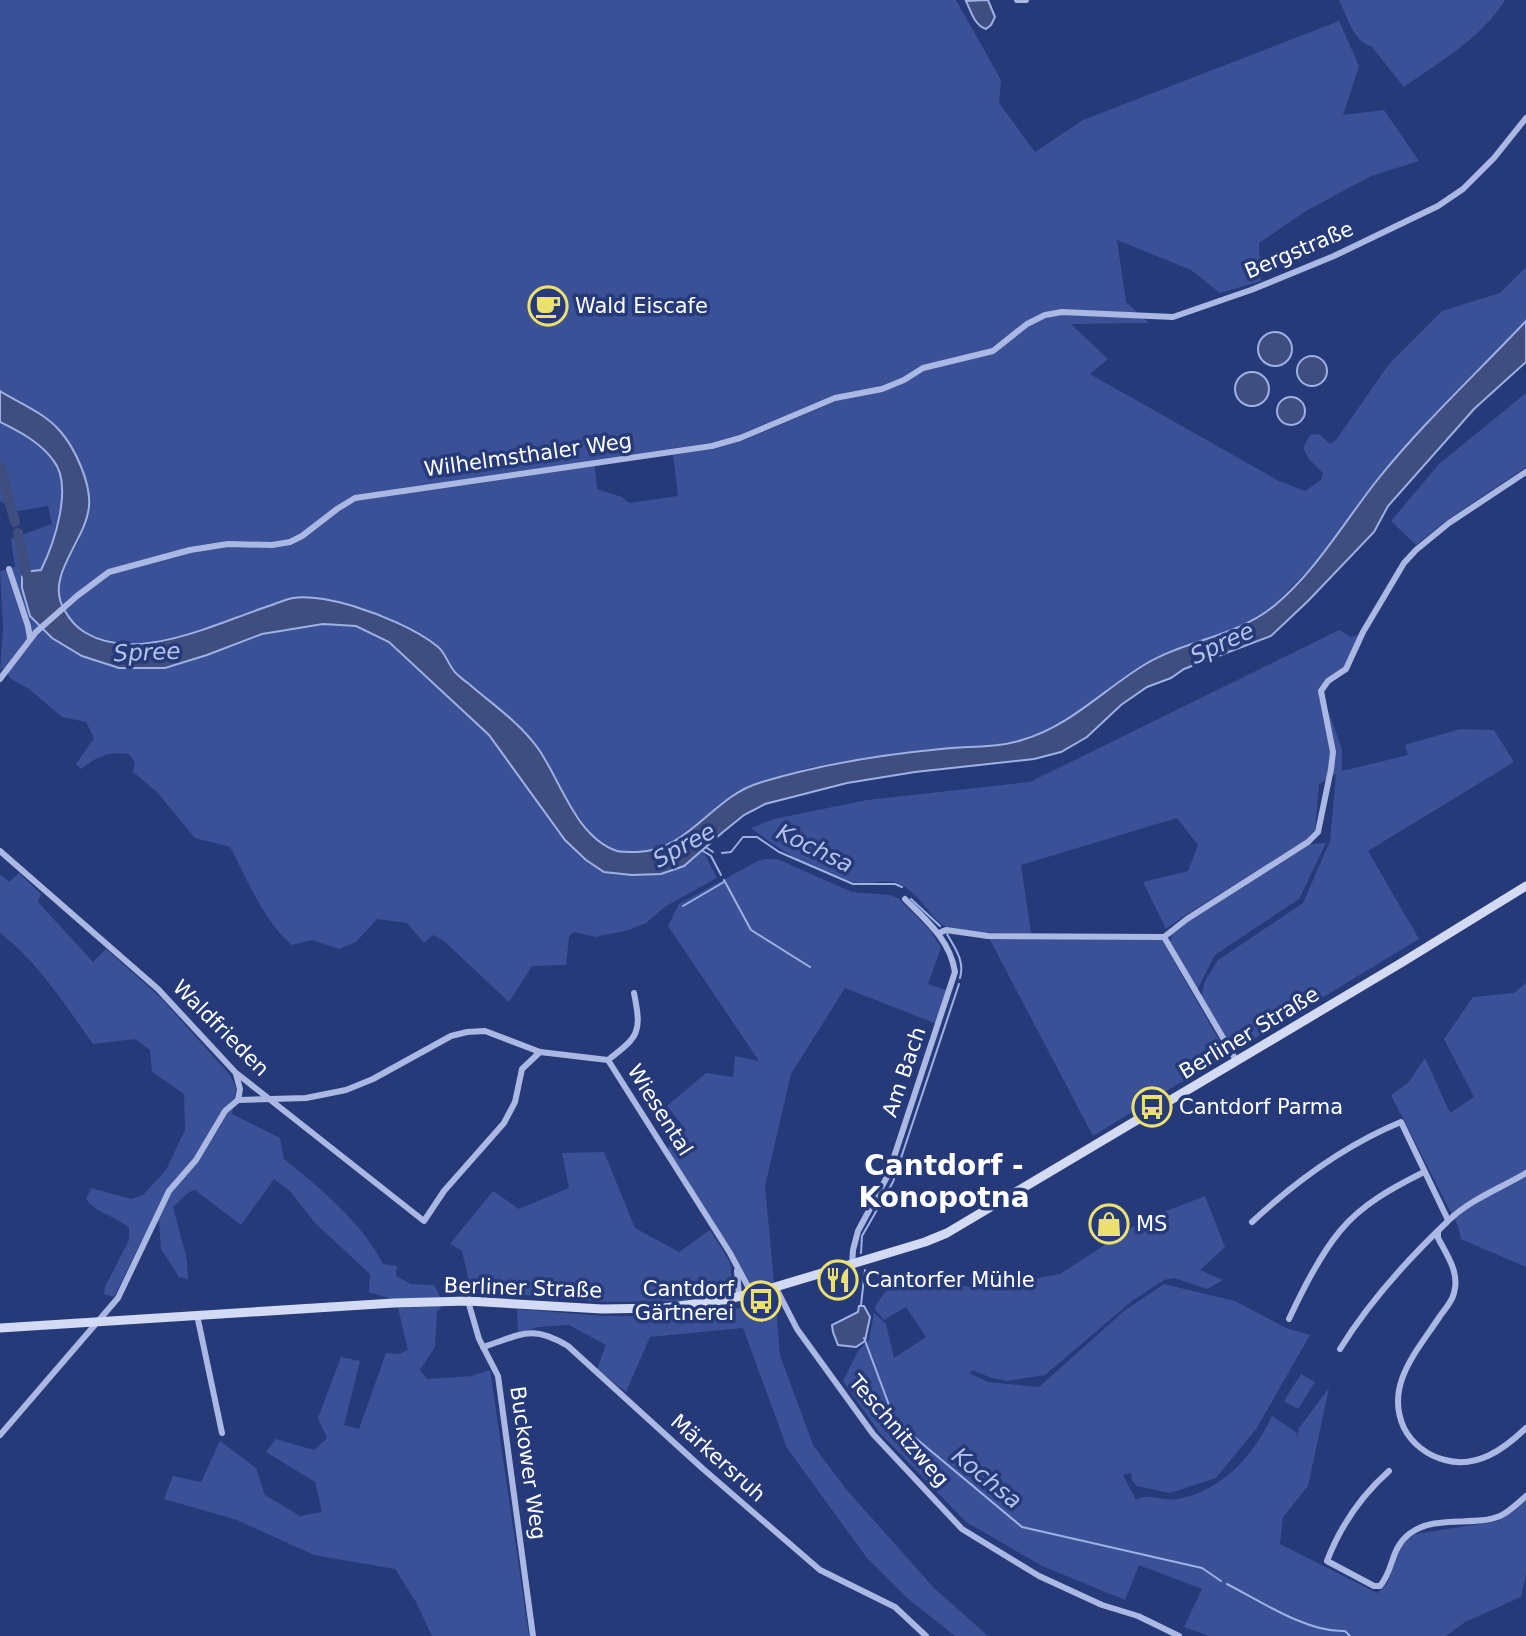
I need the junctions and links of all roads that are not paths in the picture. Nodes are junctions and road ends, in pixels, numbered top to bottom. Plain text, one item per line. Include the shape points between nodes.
1 (1017, 0) edge
2 (1026, 0) edge
3 (1526, 117) edge
4 (1045, 315) joint
5 (1526, 472) edge
6 (9, 569) dead end
7 (30, 640) junction
8 (0, 679) edge
9 (0, 851) edge
10 (1526, 886) edge
11 (905, 899) dead end
12 (939, 933) junction
13 (1164, 937) junction
14 (634, 993) dead end
15 (540, 1052) junction
16 (608, 1060) junction
17 (1236, 1060) junction
18 (235, 1072) junction
19 (269, 1099) junction
20 (238, 1100) junction
21 (1424, 1172) junction
22 (1526, 1173) edge
23 (1448, 1220) junction
24 (1252, 1222) dead end
25 (1438, 1232) junction
26 (852, 1265) junction
27 (737, 1269) junction
28 (776, 1288) junction
29 (752, 1294) junction
30 (739, 1296) junction
31 (468, 1301) junction
32 (197, 1315) junction
33 (1289, 1320) dead end
34 (94, 1323) junction
35 (0, 1328) edge
36 (484, 1348) junction
37 (1340, 1349) dead end
38 (1526, 1428) edge
39 (222, 1433) dead end
40 (0, 1435) edge
41 (1389, 1471) dead end
42 (1526, 1496) edge
43 (533, 1636) edge
44 (926, 1636) edge
45 (1179, 1636) edge

1 - 2 street
3 - 4 street, Bergstraße via 1463,189 1408,222 1322,261 1173,317
4 - 7 street, Wilhelmsthaler Weg via 993,351 923,368 882,389 835,398 712,446 355,498 290,542 190,550 109,572
5 - 13 street via 1416,550 1363,632 1346,669 1321,691 1332,752 1318,832
6 - 7 street
7 - 8 street, Wilhelmsthaler Weg
9 - 18 street, Waldfrieden via 158,989
10 - 17 main road, Berliner Straße
11 - 12 street, Am Bach
12 - 13 street
12 - 26 street, Am Bach via 952,957 954,978 888,1175 858,1231
13 - 17 street
14 - 16 street via 637,1031 633,1041
15 - 16 street, Wiesental
15 - 19 street, Wiesental via 485,1031 467,1032 346,1090
15 - 19 street, Waldfrieden via 522,1069 515,1102 504,1123 424,1221
16 - 27 street, Wiesental
17 - 26 main road, Berliner Straße via 947,1233
18 - 19 street, Waldfrieden
18 - 20 street
19 - 20 street, Wiesental
20 - 34 street via 225,1111 196,1160 169,1191 118,1298
21 - 23 street
21 - 24 street via 1401,1122 1332,1159
21 - 33 street via 1387,1192 1340,1231
22 - 23 street
23 - 25 street
25 - 37 street via 1384,1288
25 - 38 street via 1455,1275 1454,1293 1401,1377 1398,1399 1405,1429 1429,1454 1460,1463 1491,1455
26 - 28 main road, Berliner Straße
27 - 29 street, Wiesental
27 - 30 street, Wiesental
28 - 29 main road, Berliner Straße
28 - 45 street, Teschnitzweg via 797,1329 873,1434 962,1529 1039,1576
29 - 30 main road, Berliner Straße
30 - 31 main road, Berliner Straße via 629,1310
31 - 32 main road, Berliner Straße
31 - 36 street, Buckower Weg
32 - 34 main road, Berliner Straße
32 - 39 street
34 - 35 main road, Berliner Straße
34 - 40 street
36 - 43 street, Buckower Weg via 498,1376
36 - 44 street, Märkersruh via 537,1332 568,1346 820,1570 895,1608
41 - 42 street via 1349,1519 1326,1561 1374,1586 1384,1581 1400,1543 1418,1528 1502,1515

